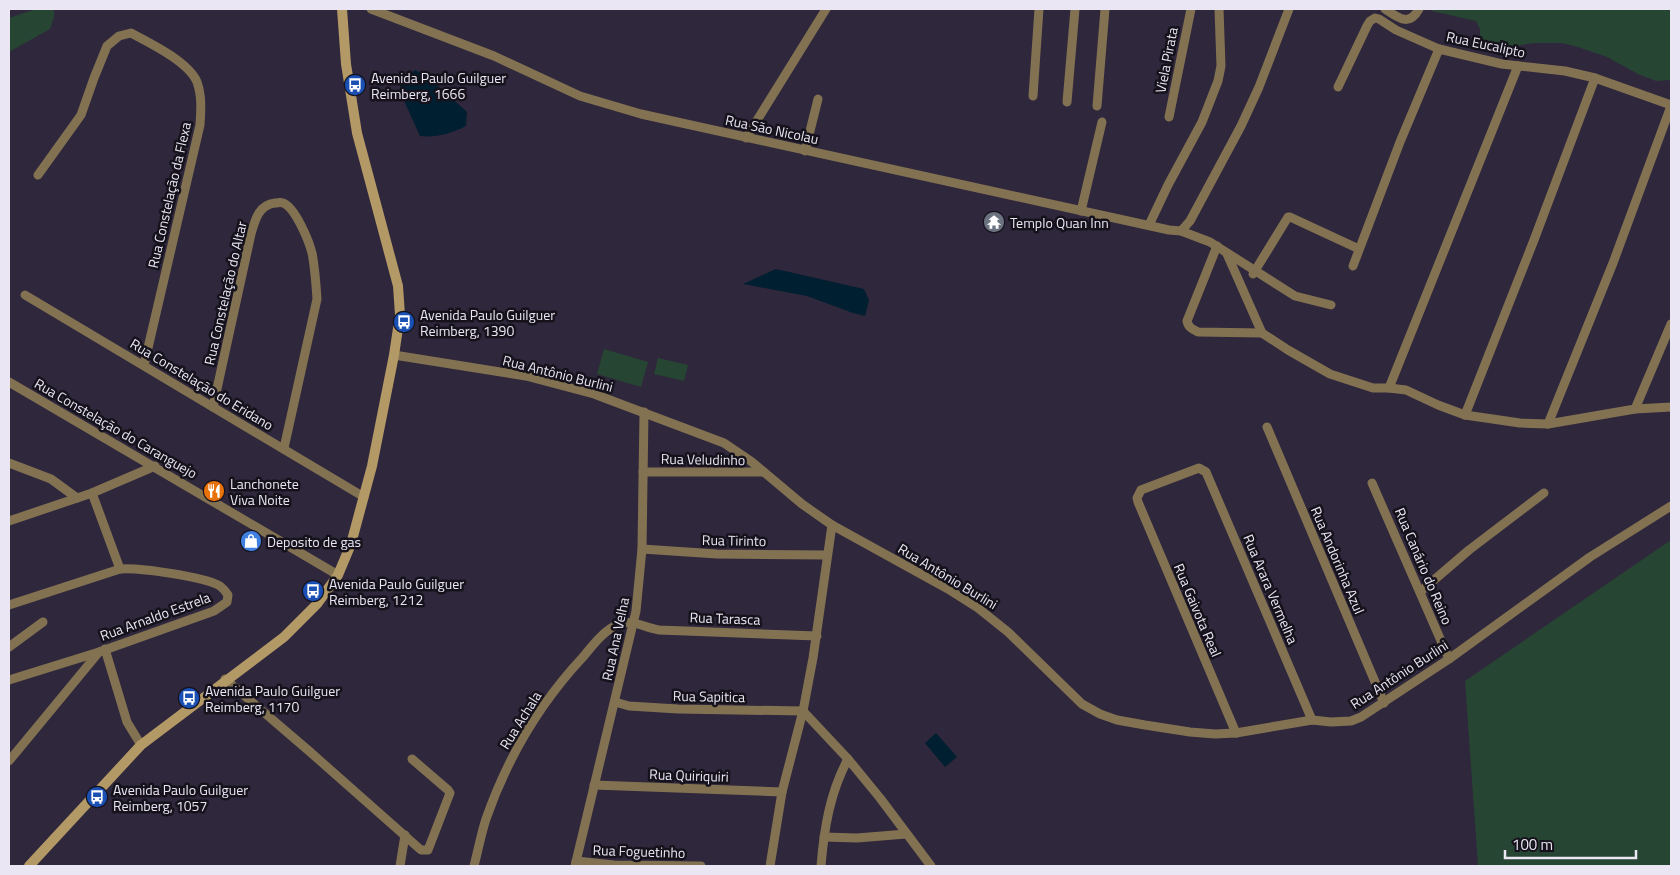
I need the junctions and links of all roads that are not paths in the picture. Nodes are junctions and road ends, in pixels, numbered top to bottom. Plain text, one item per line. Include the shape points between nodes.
1 (342, 9) edge
2 (371, 9) edge
3 (826, 9) edge
4 (1039, 9) edge
5 (1075, 9) edge
6 (1105, 9) edge
7 (1191, 9) edge
8 (1219, 9) edge
9 (1288, 9) edge
10 (1386, 9) edge
11 (1419, 9) edge
12 (1406, 20) junction
13 (1406, 35) junction
14 (1439, 48) junction
15 (1518, 66) junction
16 (1595, 78) junction
17 (1338, 87) dead end
18 (1033, 96) dead end
19 (818, 99) dead end
20 (1067, 102) dead end
21 (1671, 105) edge
22 (1097, 106) dead end
23 (1169, 117) dead end
24 (1102, 122) dead end
25 (746, 138) junction
26 (805, 150) junction
27 (38, 175) dead end
28 (1081, 211) junction
29 (1149, 226) junction
30 (1181, 231) junction
31 (1217, 246) junction
32 (1359, 249) junction
33 (1226, 253) junction
34 (1353, 266) dead end
35 (1254, 272) junction
36 (25, 295) dead end
37 (1331, 305) dead end
38 (1671, 324) edge
39 (1262, 333) junction
40 (1671, 342) edge
41 (1662, 348) junction
42 (394, 355) junction
43 (144, 365) junction
44 (9, 382) edge
45 (1389, 388) junction
46 (213, 407) junction
47 (1671, 408) edge
48 (1635, 409) junction
49 (644, 412) junction
50 (1465, 415) junction
51 (1548, 424) junction
52 (1267, 426) dead end
53 (284, 448) junction
54 (9, 463) edge
55 (155, 466) junction
56 (1204, 470) joint
57 (643, 472) junction
58 (763, 472) junction
59 (1372, 483) dead end
60 (92, 492) junction
61 (1544, 493) dead end
62 (364, 497) junction
63 (77, 498) junction
64 (1671, 506) edge
65 (9, 521) edge
66 (832, 525) junction
67 (642, 549) junction
68 (827, 555) junction
69 (120, 569) junction
70 (338, 575) junction
71 (1420, 592) junction
72 (9, 605) edge
73 (43, 622) dead end
74 (634, 622) junction
75 (817, 636) junction
76 (9, 647) edge
77 (102, 651) junction
78 (1449, 659) junction
79 (225, 679) junction
80 (9, 680) edge
81 (615, 702) junction
82 (1384, 703) junction
83 (802, 711) junction
84 (1312, 720) junction
85 (1236, 733) junction
86 (141, 745) junction
87 (412, 759) dead end
88 (848, 759) junction
89 (9, 762) edge
90 (594, 785) junction
91 (782, 792) junction
92 (405, 834) junction
93 (906, 834) junction
94 (824, 837) junction
95 (576, 864) edge
96 (28, 866) edge
97 (400, 866) edge
98 (474, 866) edge
99 (701, 866) edge
100 (770, 866) edge
101 (821, 866) edge
102 (931, 866) edge

1 - 42 main road via 346,64 357,133 398,286 400,315
2 - 25 street, Rua São Nicolau via 494,56 580,96
3 - 25 street
4 - 18 street
5 - 20 street
6 - 22 street
7 - 23 street, Viela Pirata
8 - 29 street via 1221,66 1218,82 1202,122
9 - 30 street via 1242,126 1190,221
10 - 12 street
11 - 12 street via 1414,17
12 - 13 street
13 - 14 street, Rua Eucalipto
13 - 17 street, Rua Eucalipto via 1379,19 1370,21
14 - 15 street, Rua Eucalipto
14 - 32 street
15 - 16 street, Rua Eucalipto
15 - 45 street
16 - 21 street, Rua Eucalipto
16 - 50 street
19 - 26 street
21 - 51 street via 1613,263
24 - 28 street
25 - 26 street, Rua São Nicolau
26 - 28 street, Rua São Nicolau
27 - 43 street, Rua Constelação da Flexa via 81,115 107,46 119,36 131,33 166,52 196,80 201,101 200,125
28 - 29 street, Rua São Nicolau
29 - 30 street, Rua São Nicolau
30 - 31 street, Rua São Nicolau
31 - 33 street, Rua São Nicolau
31 - 39 street via 1188,324 1198,332
32 - 34 street
32 - 35 street via 1290,217 1285,219
33 - 35 street, Rua São Nicolau
33 - 39 street
35 - 37 street, Rua São Nicolau via 1295,296
36 - 43 street, Rua Constelação do Eridano
38 - 41 street
39 - 45 street via 1330,374 1373,388
40 - 41 street
41 - 48 street
42 - 49 street, Rua Antônio Burlini via 526,376 594,394
42 - 62 main road
43 - 46 street, Rua Constelação do Eridano
44 - 55 street, Rua Constelação do Caranguejo
45 - 50 street via 1406,390
46 - 53 street, Rua Constelação do Eridano
46 - 53 street, Rua Constelação do Altar via 257,215 272,203 283,203 301,225 311,251 317,299
47 - 48 street
48 - 51 street
49 - 57 street, Rua Ana Velha
49 - 58 street, Rua Antônio Burlini via 724,443
50 - 51 street
52 - 82 street, Rua Andorinha Azul
53 - 62 street, Rua Constelação do Eridano
54 - 63 street via 51,479
55 - 60 street
55 - 70 street, Rua Constelação do Caranguejo
56 - 84 street, Rua Arara Vermelha
56 - 85 street, Rua Gaivota Real via 1199,468 1141,490 1137,498
57 - 58 street, Rua Veludinho
57 - 67 street, Rua Ana Velha
58 - 66 street, Rua Antônio Burlini
59 - 71 street, Rua Canário do Reino
60 - 63 street
60 - 69 street
61 - 71 street
62 - 70 main road via 351,544
63 - 65 street
64 - 78 street, Rua Antônio Burlini via 1583,562
66 - 68 street
66 - 85 street, Rua Antônio Burlini via 978,608 1008,632 1082,704 1100,714 1117,720 1190,732
67 - 68 street, Rua Tirinto via 717,554
67 - 74 street, Rua Ana Velha
68 - 75 street
69 - 72 street, Rua Arnaldo Estrela
69 - 77 street, Rua Arnaldo Estrela via 145,570 208,582 220,586 228,595 227,602 214,611
70 - 79 main road via 317,604 284,637
71 - 78 street, Rua Canário do Reino
73 - 76 street
74 - 75 street, Rua Tarasca via 659,630
74 - 81 street, Rua Ana Velha
74 - 98 street, Rua Achala via 608,629 564,677 518,744 486,820
75 - 83 street
77 - 80 street, Rua Arnaldo Estrela
77 - 86 street via 127,722
77 - 89 street
78 - 82 street, Rua Antônio Burlini
79 - 86 main road
79 - 92 street
81 - 83 street, Rua Sapitica via 649,708
81 - 90 street, Rua Ana Velha
82 - 84 street, Rua Antônio Burlini via 1351,720
83 - 88 street
83 - 91 street
84 - 85 street, Rua Antônio Burlini
86 - 96 main road
87 - 92 street via 450,793 428,850 420,850
88 - 93 street
88 - 94 street via 838,776
90 - 91 street, Rua Quiriquiri
90 - 95 street, Rua Ana Velha
91 - 100 street
92 - 97 street
93 - 94 street
93 - 102 street
94 - 101 street
95 - 99 street, Rua Foguetinho

